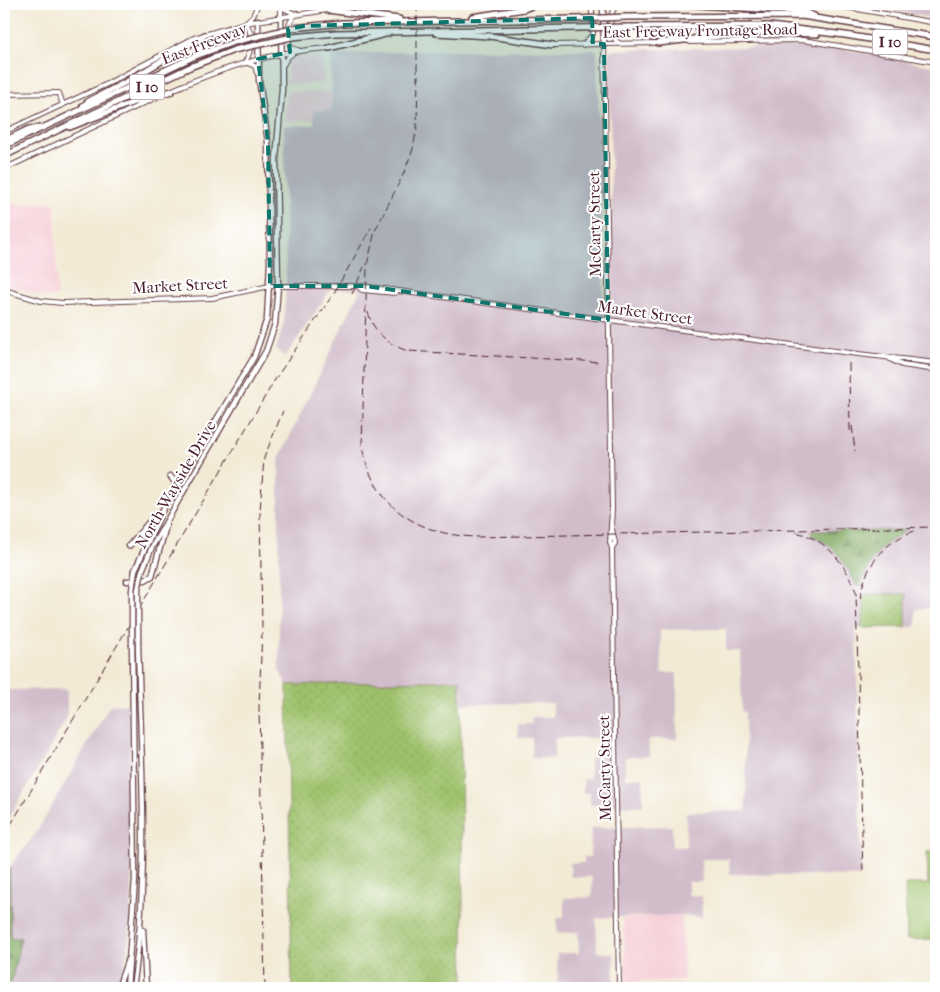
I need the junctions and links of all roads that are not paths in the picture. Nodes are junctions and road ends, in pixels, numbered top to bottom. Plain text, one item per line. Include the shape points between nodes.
1 (537, 4) edge
2 (583, 4) edge
3 (602, 4) edge
4 (618, 4) edge
5 (684, 4) edge
6 (810, 4) edge
7 (257, 5) edge
8 (281, 5) edge
9 (327, 10) joint
10 (297, 13) junction
11 (281, 16) junction
12 (822, 18) junction
13 (258, 20) junction
14 (441, 20) junction
15 (432, 21) junction
16 (245, 23) junction
17 (936, 23) edge
18 (425, 31) junction
19 (391, 32) junction
20 (845, 34) junction
21 (205, 35) junction
22 (936, 37) edge
23 (658, 43) junction
24 (604, 44) junction
25 (623, 44) junction
26 (553, 45) joint
27 (583, 45) junction
28 (329, 48) joint
29 (936, 50) edge
30 (301, 51) junction
31 (282, 54) junction
32 (258, 59) junction
33 (245, 62) junction
34 (936, 62) edge
35 (282, 68) junction
36 (259, 80) junction
37 (172, 90) junction
38 (4, 94) edge
39 (63, 105) junction
40 (79, 110) junction
41 (45, 127) junction
42 (62, 128) junction
43 (4, 132) edge
44 (4, 141) edge
45 (4, 146) edge
46 (5, 156) edge
47 (4, 169) edge
48 (278, 285) junction
49 (270, 286) junction
50 (4, 290) edge
51 (608, 320) junction
52 (890, 359) junction
53 (936, 363) edge
54 (936, 370) edge
55 (170, 476) dead end
56 (175, 490) junction
57 (162, 511) junction
58 (168, 519) junction
59 (129, 546) dead end
60 (127, 581) dead end
61 (142, 916) junction
62 (132, 944) junction
63 (118, 988) edge
64 (127, 988) edge
65 (133, 988) edge
66 (146, 988) edge
67 (619, 988) edge

1 - 14 highway
2 - 27 main road via 589,5 592,11 593,34
3 - 24 main road
4 - 25 main road via 612,11 611,34 615,41
5 - 12 highway via 804,12
6 - 17 main road, East Freeway Frontage Road
7 - 13 main road, North Wayside Drive
7 - 16 main road via 253,16
8 - 10 main road via 291,13
8 - 11 main road, North Wayside Drive
9 - 10 main road
9 - 15 highway
10 - 11 main road
10 - 30 main road via 289,23 289,43 291,48
11 - 13 main road
11 - 31 main road, North Wayside Drive
12 - 14 highway, East Freeway / I 10, bridge via 764,15
12 - 22 highway, East Freeway / I 10
13 - 16 main road
13 - 32 main road, North Wayside Drive
14 - 15 highway, East Freeway / I 10
15 - 40 highway, East Freeway / I 10, bridge via 292,28 234,42
16 - 21 main road
16 - 33 main road via 250,31 250,53
18 - 19 highway, East Freeway / I 10
18 - 20 highway, East Freeway / I 10, bridge via 770,26
18 - 26 highway
19 - 28 highway
19 - 42 highway, East Freeway / I 10, bridge via 318,34 234,50 190,67
20 - 23 highway via 754,32
20 - 29 highway, East Freeway / I 10
21 - 39 main road via 182,43
21 - 40 highway via 88,101
23 - 25 main road, East Freeway Frontage Road
23 - 34 main road, East Freeway Frontage Road via 797,40
24 - 25 main road, East Freeway Frontage Road
24 - 27 main road, East Freeway Frontage Road
24 - 51 main road, McCarty Street
26 - 27 main road, East Freeway Frontage Road
28 - 30 main road
30 - 31 main road
30 - 35 main road via 287,58
31 - 32 main road
31 - 35 main road, North Wayside Drive
32 - 33 main road
32 - 36 main road, North Wayside Drive
33 - 36 main road via 255,66
33 - 37 main road
35 - 48 main road, North Wayside Drive via 276,159
36 - 49 main road, North Wayside Drive via 268,142
37 - 42 highway via 78,126
37 - 47 main road
38 - 39 main road via 59,93
39 - 43 main road
40 - 41 highway, East Freeway / I 10
41 - 44 highway via 29,129
41 - 45 highway, East Freeway / I 10
42 - 46 highway, East Freeway / I 10
48 - 49 main road, Market Street
48 - 51 main road, Market Street via 358,287
48 - 58 main road, North Wayside Drive via 275,324 266,351
49 - 50 main road, Market Street via 212,298 63,303 41,301
49 - 56 main road, North Wayside Drive via 267,319 257,351
51 - 52 main road, Market Street
51 - 67 main road, McCarty Street
52 - 53 main road, Market Street
52 - 54 main road, Market Street via 902,365
55 - 56 main road via 175,482
56 - 57 main road, North Wayside Drive
57 - 59 main road via 150,520
57 - 62 main road, North Wayside Drive, bridge via 135,570 132,604 135,879
58 - 60 main road via 152,576
58 - 61 main road, North Wayside Drive, bridge via 142,571 138,602 144,854
61 - 65 main road, North Wayside Drive
61 - 66 main road
62 - 63 main road
62 - 64 main road, North Wayside Drive

